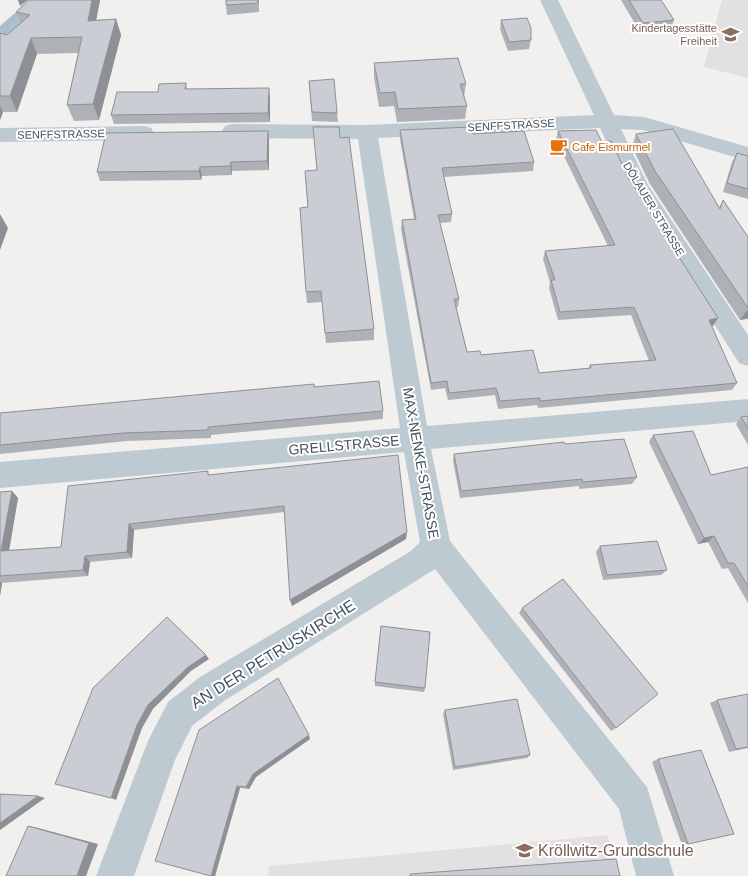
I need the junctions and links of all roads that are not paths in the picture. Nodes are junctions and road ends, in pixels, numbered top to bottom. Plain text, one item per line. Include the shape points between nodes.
1 (40, 0) edge
2 (548, 0) edge
3 (0, 36) edge
4 (605, 121) junction
5 (166, 132) edge
6 (215, 132) edge
7 (367, 132) junction
8 (0, 134) edge
9 (748, 154) edge
10 (748, 356) edge
11 (748, 410) edge
12 (415, 439) junction
13 (0, 475) edge
14 (436, 547) junction
15 (115, 876) edge
16 (655, 876) edge

1 - 3 main road
2 - 4 street, DÖLAUER STRASSE
4 - 7 street, SENFFSTRASSE
4 - 9 street, SENFFSTRASSE via 644,124
4 - 10 street, DÖLAUER STRASSE via 638,187
5 - 8 street, SENFFSTRASSE
6 - 7 street, SENFFSTRASSE
7 - 12 street, MAX-NENKE-STRASSE
11 - 12 street, GRELLSTRASSE
12 - 13 street, GRELLSTRASSE
12 - 14 street, MAX-NENKE-STRASSE
14 - 15 street, AN DER PETRUSKIRCHE via 422,561 212,689 180,714 160,753
14 - 16 street, MAX-NENKE-STRASSE via 634,800

